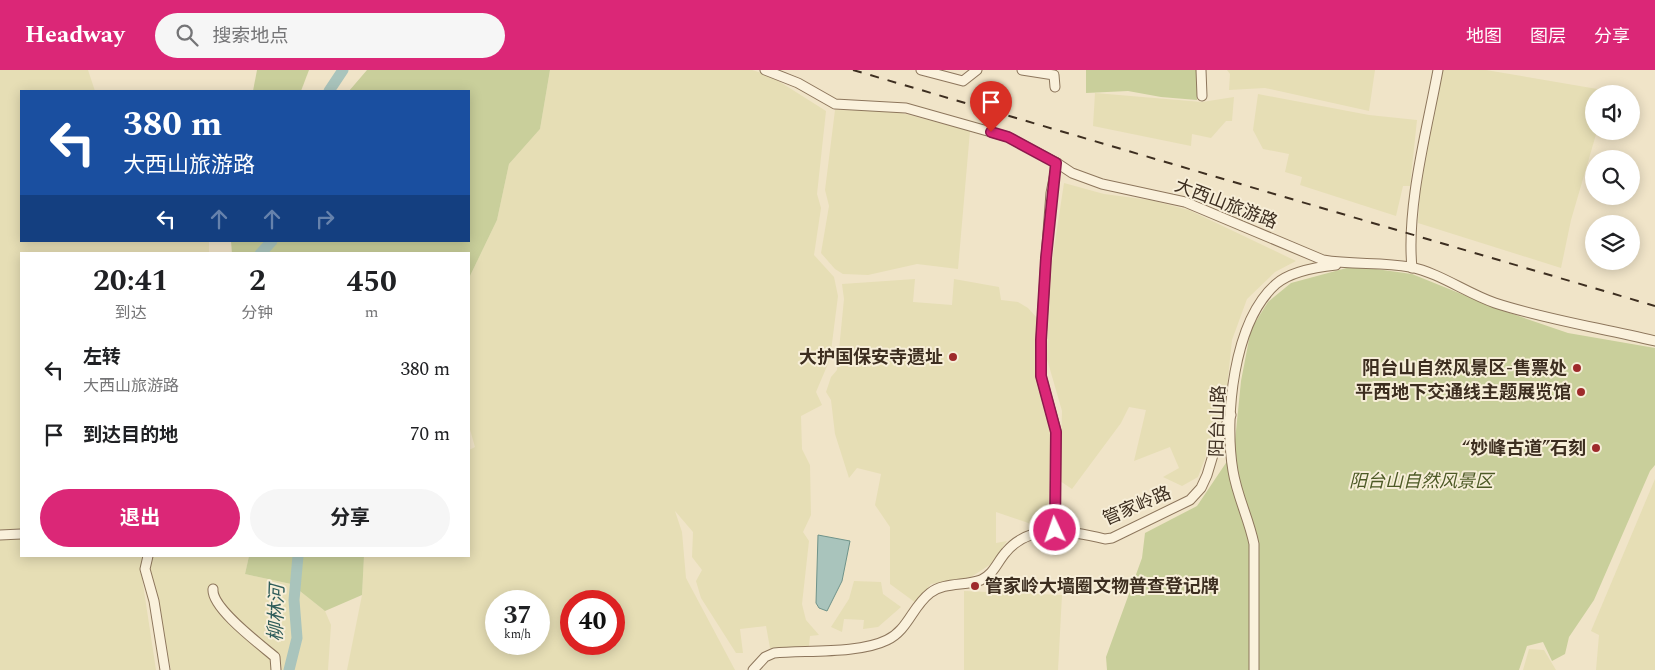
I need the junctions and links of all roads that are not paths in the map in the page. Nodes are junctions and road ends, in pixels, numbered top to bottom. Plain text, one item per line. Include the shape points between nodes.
1 (765, 70) edge
2 (921, 70) edge
3 (977, 70) edge
4 (1022, 70) edge
5 (1201, 70) edge
6 (1438, 70) edge
7 (1055, 87) dead end
8 (1202, 96) dead end
9 (1056, 163) junction
10 (1303, 251) junction
11 (1345, 264) junction
12 (1412, 268) junction
13 (1300, 272) junction
14 (1655, 341) edge
15 (1230, 415) junction
16 (1055, 530) junction
17 (20, 534) edge
18 (0, 535) edge
19 (148, 557) edge
20 (213, 589) dead end
21 (165, 670) edge
22 (276, 670) edge
23 (753, 670) edge
24 (1254, 670) edge

1 - 9 street, 大西山旅游路 via 798,83 835,104 906,108 1008,137
2 - 3 street via 963,80
4 - 7 street via 1054,75
5 - 8 street
6 - 12 street via 1412,226
9 - 10 street, 大西山旅游路 via 1085,178 1185,202
9 - 16 street via 1041,340 1041,376 1056,432
10 - 11 street, 大西山旅游路 via 1323,260
10 - 13 street via 1305,259
11 - 12 street, 大西山旅游路 via 1376,263
11 - 13 street, 阳台山路
12 - 14 street, 大西山旅游路 via 1492,302
13 - 15 street, 阳台山路 via 1277,283 1250,318 1238,356
15 - 16 street, 管家岭路 via 1201,488 1190,500 1112,538
15 - 24 street, 阳台山路 via 1233,472 1254,544
16 - 23 street, 管家岭路 via 1031,534 1014,543 995,570 981,580 930,593 908,623 888,640 858,647 774,653 765,657
17 - 18 street
19 - 21 street via 146,569
20 - 22 street via 220,606 275,657

